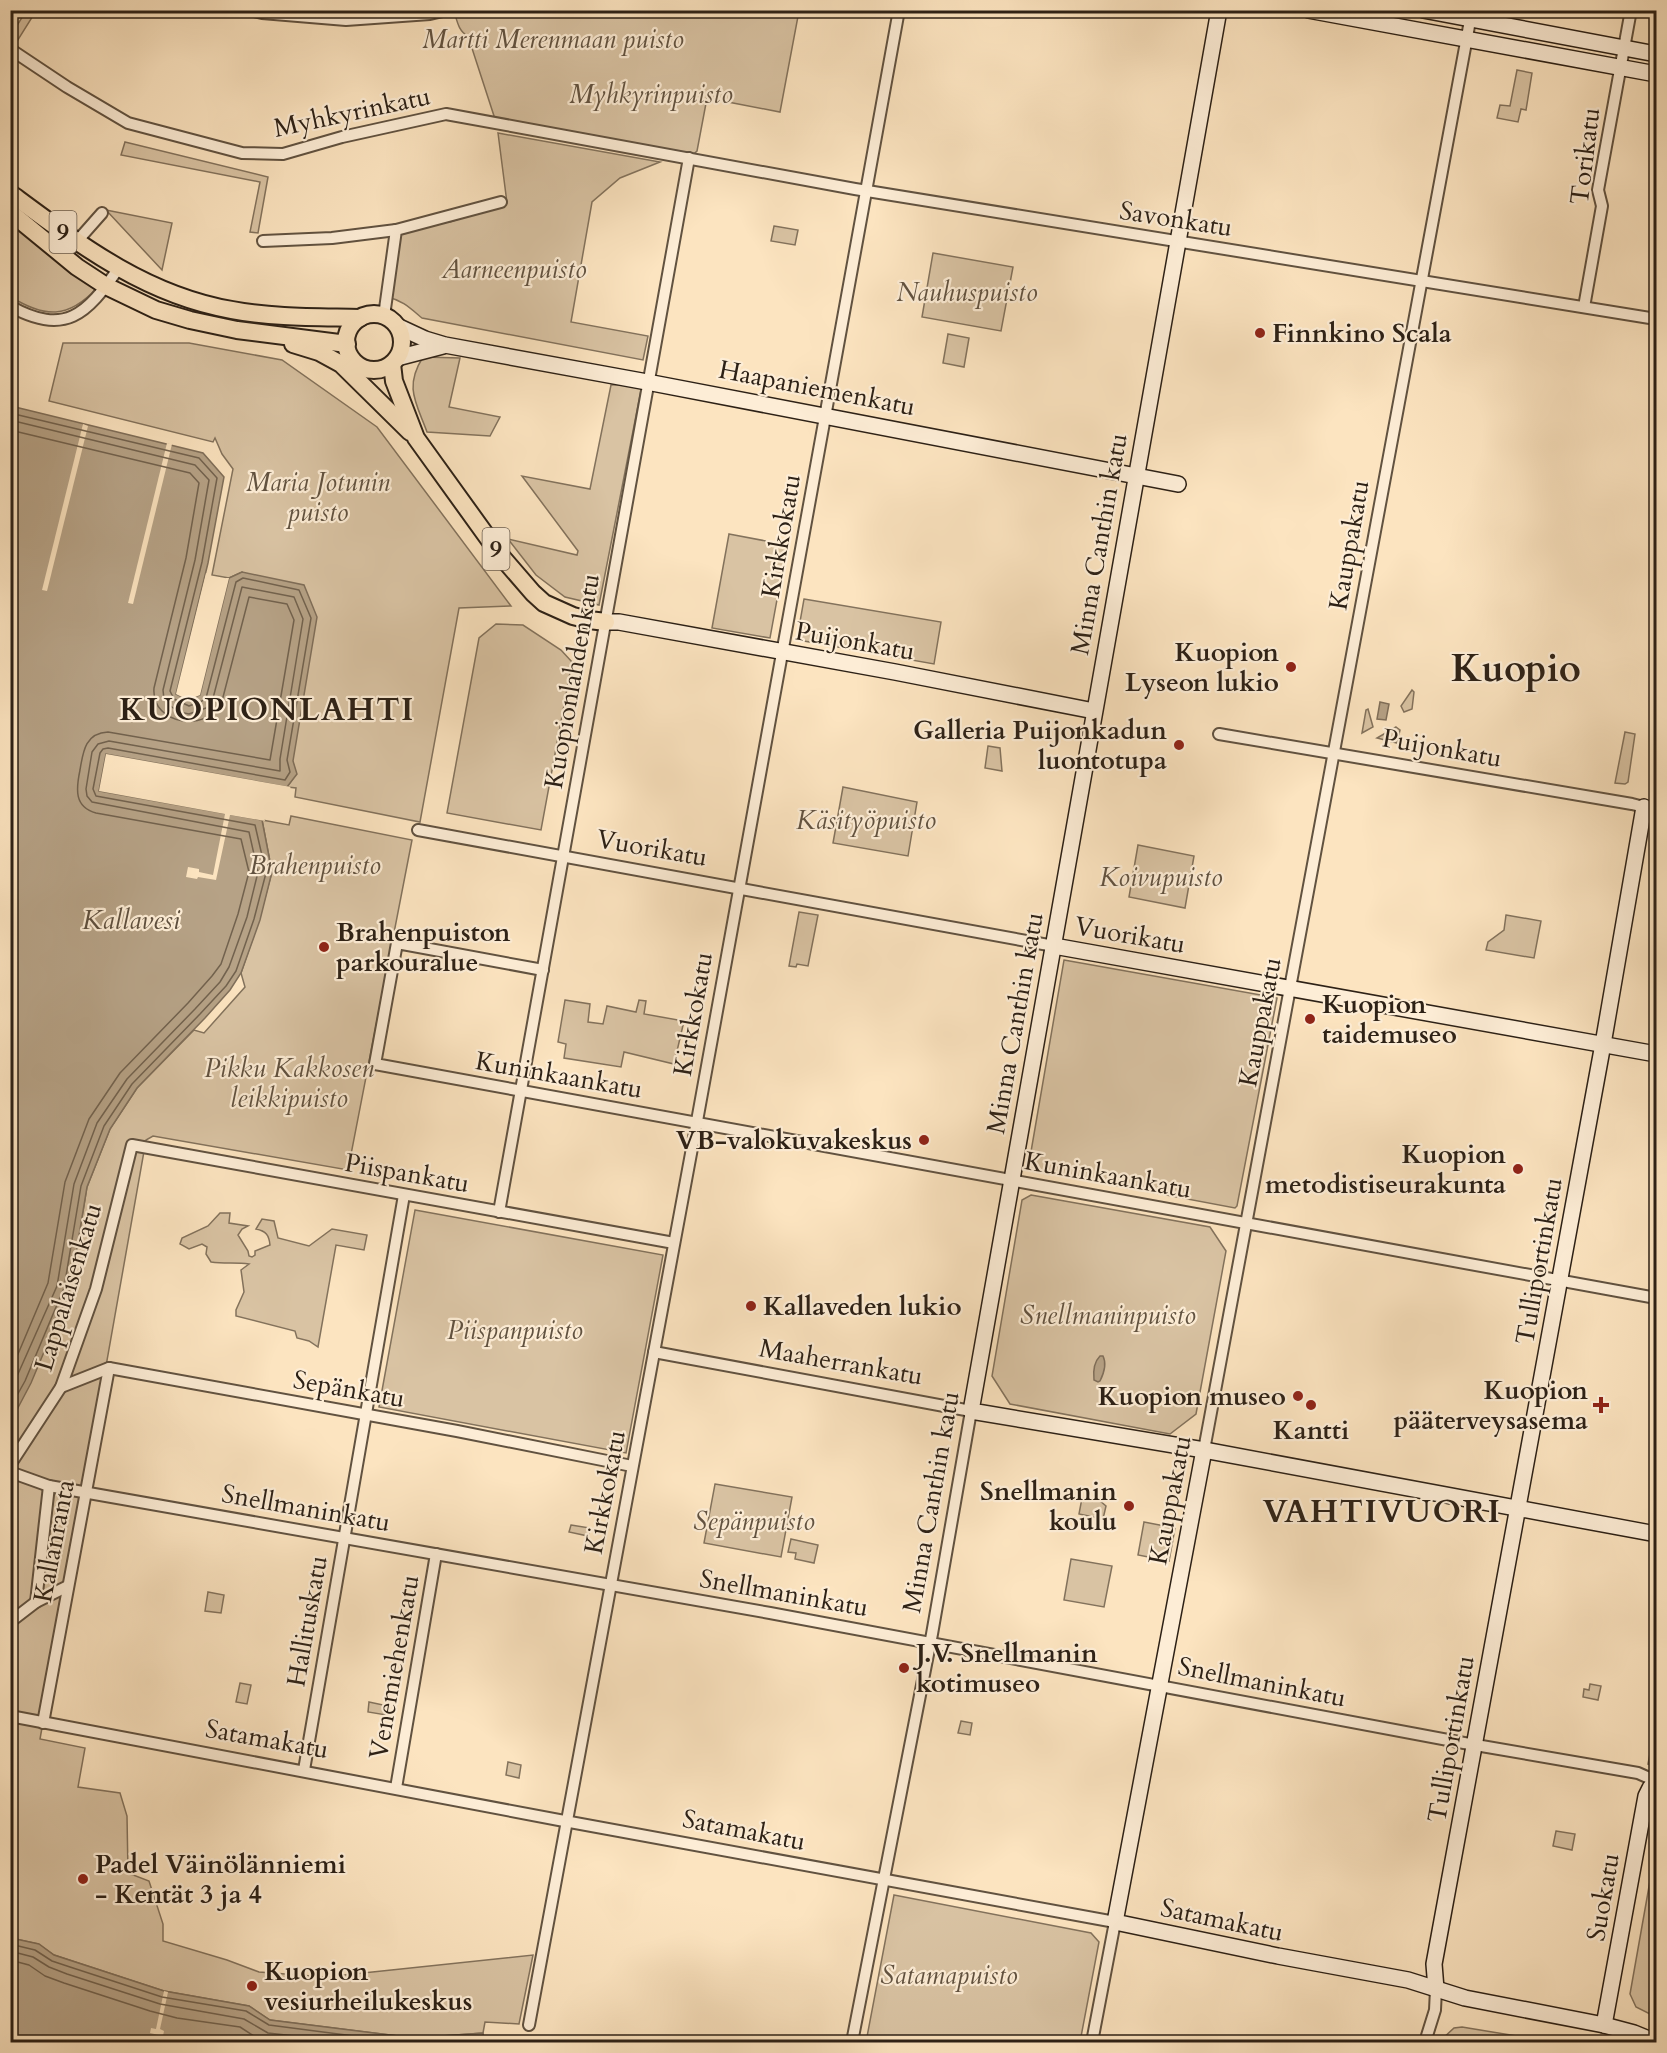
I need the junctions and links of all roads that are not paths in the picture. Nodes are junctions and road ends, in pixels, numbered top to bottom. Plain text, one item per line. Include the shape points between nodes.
1 (250, 10) edge
2 (447, 10) edge
3 (899, 10) edge
4 (1219, 10) edge
5 (1308, 10) edge
6 (1424, 10) edge
7 (1631, 10) edge
8 (1471, 15) edge
9 (1466, 40) junction
10 (1624, 47) junction
11 (10, 49) edge
12 (1656, 54) edge
13 (1621, 67) junction
14 (1656, 74) edge
15 (689, 158) junction
16 (866, 190) junction
17 (10, 193) edge
18 (501, 202) dead end
19 (10, 212) edge
20 (102, 213) dead end
21 (396, 230) junction
22 (77, 241) junction
23 (263, 241) dead end
24 (1178, 242) junction
25 (64, 256) junction
26 (118, 268) junction
27 (1421, 281) junction
28 (106, 286) junction
29 (10, 306) edge
30 (1584, 307) junction
31 (360, 318) junction
32 (1656, 319) edge
33 (391, 321) junction
34 (252, 332) junction
35 (347, 344) junction
36 (446, 345) junction
37 (395, 361) junction
38 (372, 370) junction
39 (647, 381) junction
40 (393, 414) junction
41 (825, 416) junction
42 (416, 438) junction
43 (1136, 476) junction
44 (1178, 484) dead end
45 (606, 622) junction
46 (783, 652) junction
47 (1094, 711) junction
48 (1219, 734) dead end
49 (1334, 754) junction
50 (1650, 809) edge
51 (418, 830) dead end
52 (564, 856) junction
53 (739, 888) junction
54 (1053, 946) junction
55 (543, 970) junction
56 (1291, 984) junction
57 (1603, 1044) junction
58 (1656, 1054) edge
59 (522, 1090) junction
60 (696, 1123) junction
61 (132, 1145) joint
62 (1012, 1180) junction
63 (404, 1195) junction
64 (500, 1212) junction
65 (1246, 1223) junction
66 (674, 1243) junction
67 (1559, 1281) junction
68 (1656, 1298) edge
69 (654, 1352) junction
70 (109, 1368) junction
71 (61, 1387) junction
72 (971, 1411) junction
73 (366, 1414) junction
74 (1204, 1450) junction
75 (10, 1465) edge
76 (632, 1466) junction
77 (10, 1472) edge
78 (49, 1486) junction
79 (86, 1492) junction
80 (1518, 1508) junction
81 (1656, 1534) edge
82 (345, 1537) junction
83 (436, 1554) junction
84 (610, 1585) junction
85 (68, 1586) junction
86 (36, 1602) junction
87 (10, 1622) edge
88 (930, 1643) junction
89 (1160, 1686) junction
90 (10, 1716) edge
91 (43, 1723) junction
92 (1474, 1744) junction
93 (304, 1770) junction
94 (1656, 1781) edge
95 (396, 1788) junction
96 (567, 1821) junction
97 (884, 1880) junction
98 (1115, 1922) junction
99 (1436, 1989) junction
100 (529, 2025) dead end
101 (1604, 2025) junction
102 (1656, 2042) edge
103 (852, 2043) edge
104 (1092, 2043) edge
105 (1425, 2043) edge

1 - 2 street via 346,20
3 - 16 street, Kirkkokatu
4 - 24 main road, Minna Canthin katu
5 - 9 main road
6 - 8 main road
7 - 10 street, Torikatu
8 - 9 street, Kauppakatu
8 - 10 main road
9 - 13 main road
9 - 27 street, Kauppakatu
10 - 12 main road
10 - 13 street, Torikatu
11 - 15 street, Myhkyrinkatu via 128,123 242,153 284,154 446,114
13 - 14 main road
13 - 30 street, Torikatu via 1598,190 1602,206
15 - 16 street, Savonkatu
15 - 39 street, Kuopionlahdenkatu
16 - 24 street, Savonkatu
16 - 41 street, Kirkkokatu
17 - 22 main road, 9
18 - 21 street
19 - 25 main road, 9
20 - 22 street
21 - 23 street
21 - 33 street
22 - 25 street
22 - 26 main road, 9
24 - 27 street, Savonkatu
24 - 43 main road, Minna Canthin katu
25 - 28 main road, 9
26 - 28 street
26 - 31 main road, 9 via 162,291 231,310
27 - 30 street, Savonkatu
27 - 49 street, Kauppakatu
28 - 29 street via 84,310 58,321 41,320
28 - 34 main road, 9 via 156,310
30 - 32 street, Savonkatu
31 - 33 main road, 9 via 374,314
31 - 35 main road via 351,327
33 - 36 main road, Haapaniemenkatu
33 - 37 main road, 9 via 400,332 402,345
34 - 35 main road, 9
34 - 40 main road, 9 via 331,358
35 - 38 main road, 9 via 356,363
36 - 37 main road, Haapaniemenkatu
36 - 39 main road, Haapaniemenkatu
37 - 38 main road
37 - 42 main road, 9 via 394,381
38 - 40 main road, 9
39 - 41 main road, Haapaniemenkatu
39 - 45 street, Kuopionlahdenkatu
40 - 42 main road, 9
41 - 43 main road, Haapaniemenkatu
41 - 46 street, Kirkkokatu
42 - 45 main road, 9 via 501,556 543,603
43 - 44 main road, Haapaniemenkatu
43 - 47 main road, Minna Canthin katu
45 - 46 main road, Puijonkatu / 9
45 - 52 street, Kuopionlahdenkatu
46 - 47 main road, Puijonkatu / 9
46 - 53 street, Kirkkokatu
47 - 54 main road, Minna Canthin katu
48 - 49 street, Puijonkatu
49 - 50 street, Puijonkatu
49 - 56 street, Kauppakatu
50 - 57 main road, Tulliportinkatu
51 - 52 street, Vuorikatu
52 - 53 street, Vuorikatu
52 - 55 street, Kuopionlahdenkatu
53 - 54 street, Vuorikatu
53 - 60 street, Kirkkokatu
54 - 56 main road, Vuorikatu
54 - 62 main road, Minna Canthin katu
55 - 59 street, Kuopionlahdenkatu
55 - 59 street, Kuninkaankatu via 397,943 375,1064
56 - 57 main road, Vuorikatu
56 - 65 street, Kauppakatu
57 - 58 main road, Vuorikatu
57 - 67 main road, Tulliportinkatu
59 - 60 street, Kuninkaankatu
59 - 64 street, Kuopionlahdenkatu
60 - 62 street, Kuninkaankatu
60 - 66 street, Kirkkokatu
61 - 63 street, Piispankatu
61 - 71 street, Lappalaisenkatu via 96,1289
62 - 65 street, Kuninkaankatu
62 - 72 main road, Minna Canthin katu
63 - 64 street, Piispankatu
63 - 73 street, Hallituskatu
64 - 66 street, Piispankatu
65 - 67 street, Kuninkaankatu
65 - 74 street, Kauppakatu
66 - 69 street, Kirkkokatu
67 - 68 street, Kuninkaankatu
67 - 80 main road, Tulliportinkatu
69 - 72 street, Maaherrankatu
69 - 76 street, Kirkkokatu
70 - 71 street
70 - 73 street, Sepänkatu
70 - 79 street, Kallanranta
71 - 75 street, Lappalaisenkatu
72 - 74 main road, Maaherrankatu
72 - 88 street, Minna Canthin katu
73 - 76 street, Sepänkatu
73 - 82 street, Hallituskatu
74 - 80 main road, Maaherrankatu
74 - 89 main road, Kauppakatu
76 - 84 street, Kirkkokatu
77 - 78 street, Snellmaninkatu
78 - 79 street, Snellmaninkatu
78 - 86 street
79 - 82 street, Snellmaninkatu
79 - 85 street, Kallanranta
80 - 81 main road, Maaherrankatu
80 - 92 main road, Tulliportinkatu
82 - 83 street, Snellmaninkatu
82 - 93 street, Hallituskatu
83 - 84 street, Snellmaninkatu
83 - 95 street, Venemiehenkatu
84 - 88 street, Snellmaninkatu
84 - 96 street, Kirkkokatu
85 - 86 street
85 - 91 street, Kallanranta
86 - 87 street
88 - 89 street, Snellmaninkatu
88 - 97 street, Minna Canthin katu
89 - 92 street, Snellmaninkatu
89 - 98 main road, Kauppakatu
90 - 91 street, Satamakatu
91 - 93 street, Satamakatu
92 - 94 street, Snellmaninkatu via 1638,1773
92 - 99 main road, Tulliportinkatu via 1434,1964
93 - 95 street, Satamakatu
94 - 101 main road, Suokatu via 1646,1796
95 - 96 street, Satamakatu
96 - 97 street, Satamakatu
96 - 100 street, Kirkkokatu
97 - 98 street, Satamakatu
97 - 103 street, Minna Canthin katu
98 - 99 main road, Satamakatu via 1408,1980
98 - 104 street, Kauppakatu
99 - 101 main road, Satamakatu
99 - 105 street, Tulliportinkatu via 1435,2010
101 - 102 main road, Satamakatu

